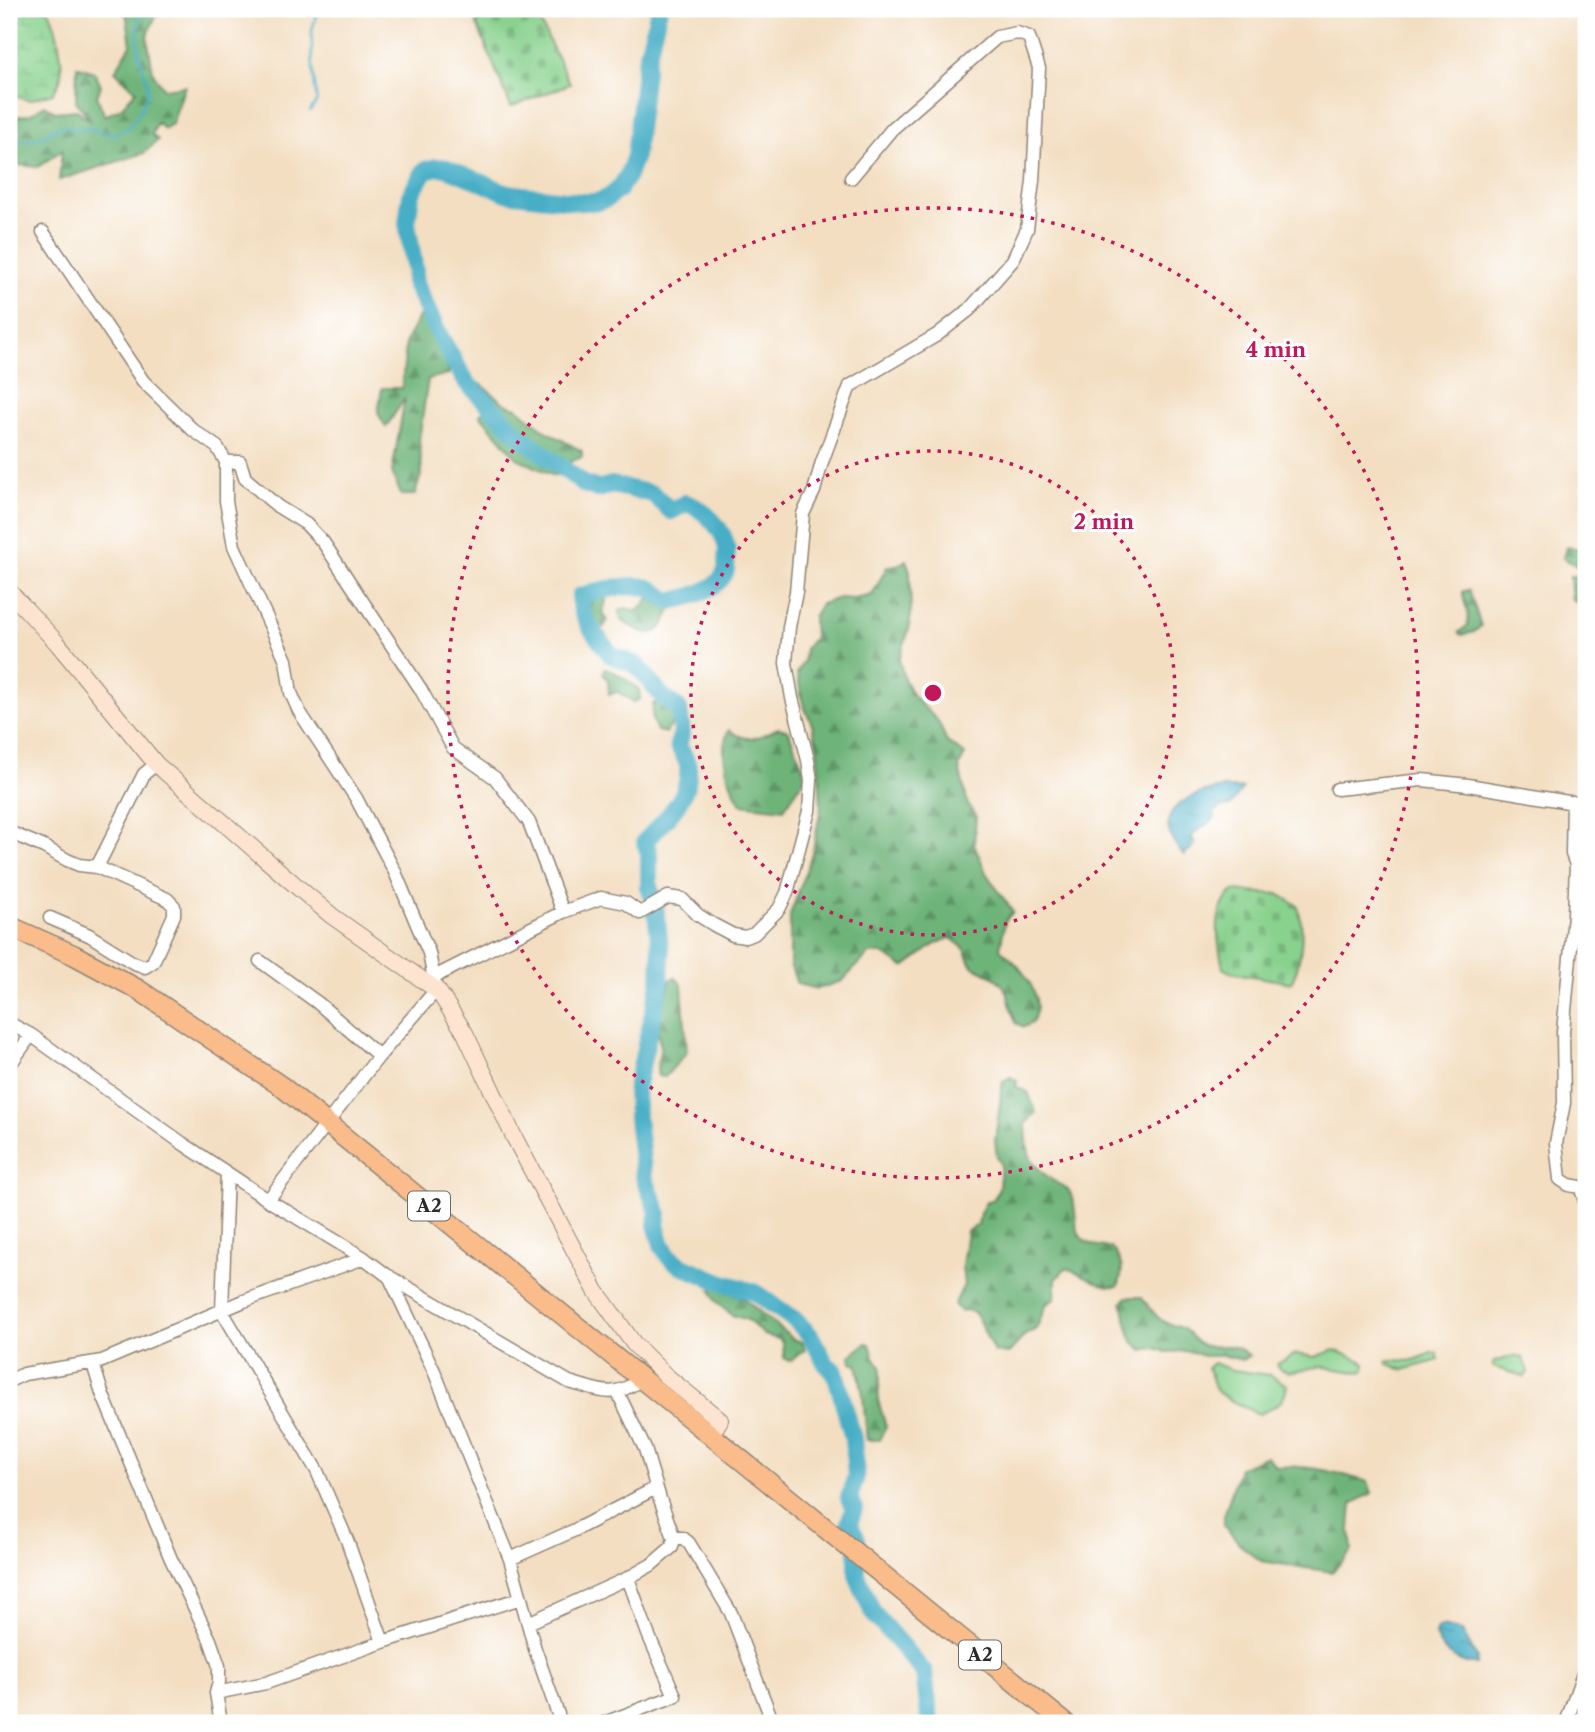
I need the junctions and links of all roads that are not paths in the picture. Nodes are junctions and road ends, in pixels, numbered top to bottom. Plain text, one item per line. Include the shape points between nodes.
1 (851, 178) dead end
2 (43, 232) dead end
3 (226, 461) junction
4 (9, 592) edge
5 (156, 764) junction
6 (1337, 789) dead end
7 (1580, 804) edge
8 (9, 832) edge
9 (97, 867) junction
10 (564, 912) junction
11 (50, 918) dead end
12 (9, 926) edge
13 (260, 961) dead end
14 (435, 984) junction
15 (9, 1023) edge
16 (31, 1035) junction
17 (379, 1056) junction
18 (9, 1066) edge
19 (327, 1124) junction
20 (227, 1172) junction
21 (268, 1200) junction
22 (1586, 1203) edge
23 (364, 1258) junction
24 (388, 1276) junction
25 (222, 1311) junction
26 (93, 1364) junction
27 (640, 1380) junction
28 (9, 1381) edge
29 (618, 1393) junction
30 (710, 1436) junction
31 (656, 1488) junction
32 (674, 1538) junction
33 (510, 1559) junction
34 (628, 1578) junction
35 (521, 1598) junction
36 (528, 1623) junction
37 (383, 1642) junction
38 (1586, 1665) edge
39 (216, 1693) junction
40 (221, 1723) edge
41 (561, 1723) edge
42 (604, 1723) edge
43 (773, 1723) edge
44 (1065, 1723) edge
45 (1566, 1723) edge

1 - 10 street via 892,129 998,37 1017,33 1029,37 1040,68 1038,114 1027,229 1013,260 969,310 937,335 850,386 803,514 786,663 811,781 809,811 779,909 745,937 714,925 682,900 668,897 640,913 625,903 601,898
2 - 3 street via 143,381 217,447
3 - 10 street via 240,462 245,478 323,542 420,688 453,748 495,779 529,822
3 - 14 street via 226,501 234,546 286,660 291,692 395,872 429,953
4 - 5 street
5 - 9 street via 144,774
5 - 14 street via 301,890
6 - 7 street via 1422,780
7 - 22 street via 1572,854 1576,866 1563,1032 1564,1103 1556,1143 1560,1178 1580,1187
8 - 9 street via 66,860
9 - 11 street via 174,906 153,962 140,966
10 - 14 street via 440,974
12 - 19 main road, A2 via 139,990 281,1086
13 - 17 street
14 - 17 street
14 - 30 street via 465,1033 596,1291 634,1344 720,1420
15 - 16 street
16 - 18 street
16 - 20 street
17 - 19 street
19 - 21 street
19 - 27 main road, A2
20 - 21 street
20 - 25 street
21 - 23 street
23 - 24 street
23 - 25 street
24 - 29 street via 569,1382
24 - 33 street via 444,1394
25 - 26 street
25 - 37 street via 317,1471
26 - 28 street via 24,1374
26 - 39 street via 171,1559 210,1640 219,1666
27 - 29 street
27 - 30 main road, A2
29 - 31 street via 645,1449
30 - 44 main road, A2
31 - 32 street
31 - 33 street
32 - 34 street via 666,1553
32 - 43 street via 689,1543 731,1613
33 - 35 street
34 - 36 street
34 - 42 street via 675,1696
35 - 36 street
35 - 37 street
36 - 41 street
37 - 39 street via 276,1679
38 - 45 street
39 - 40 street

